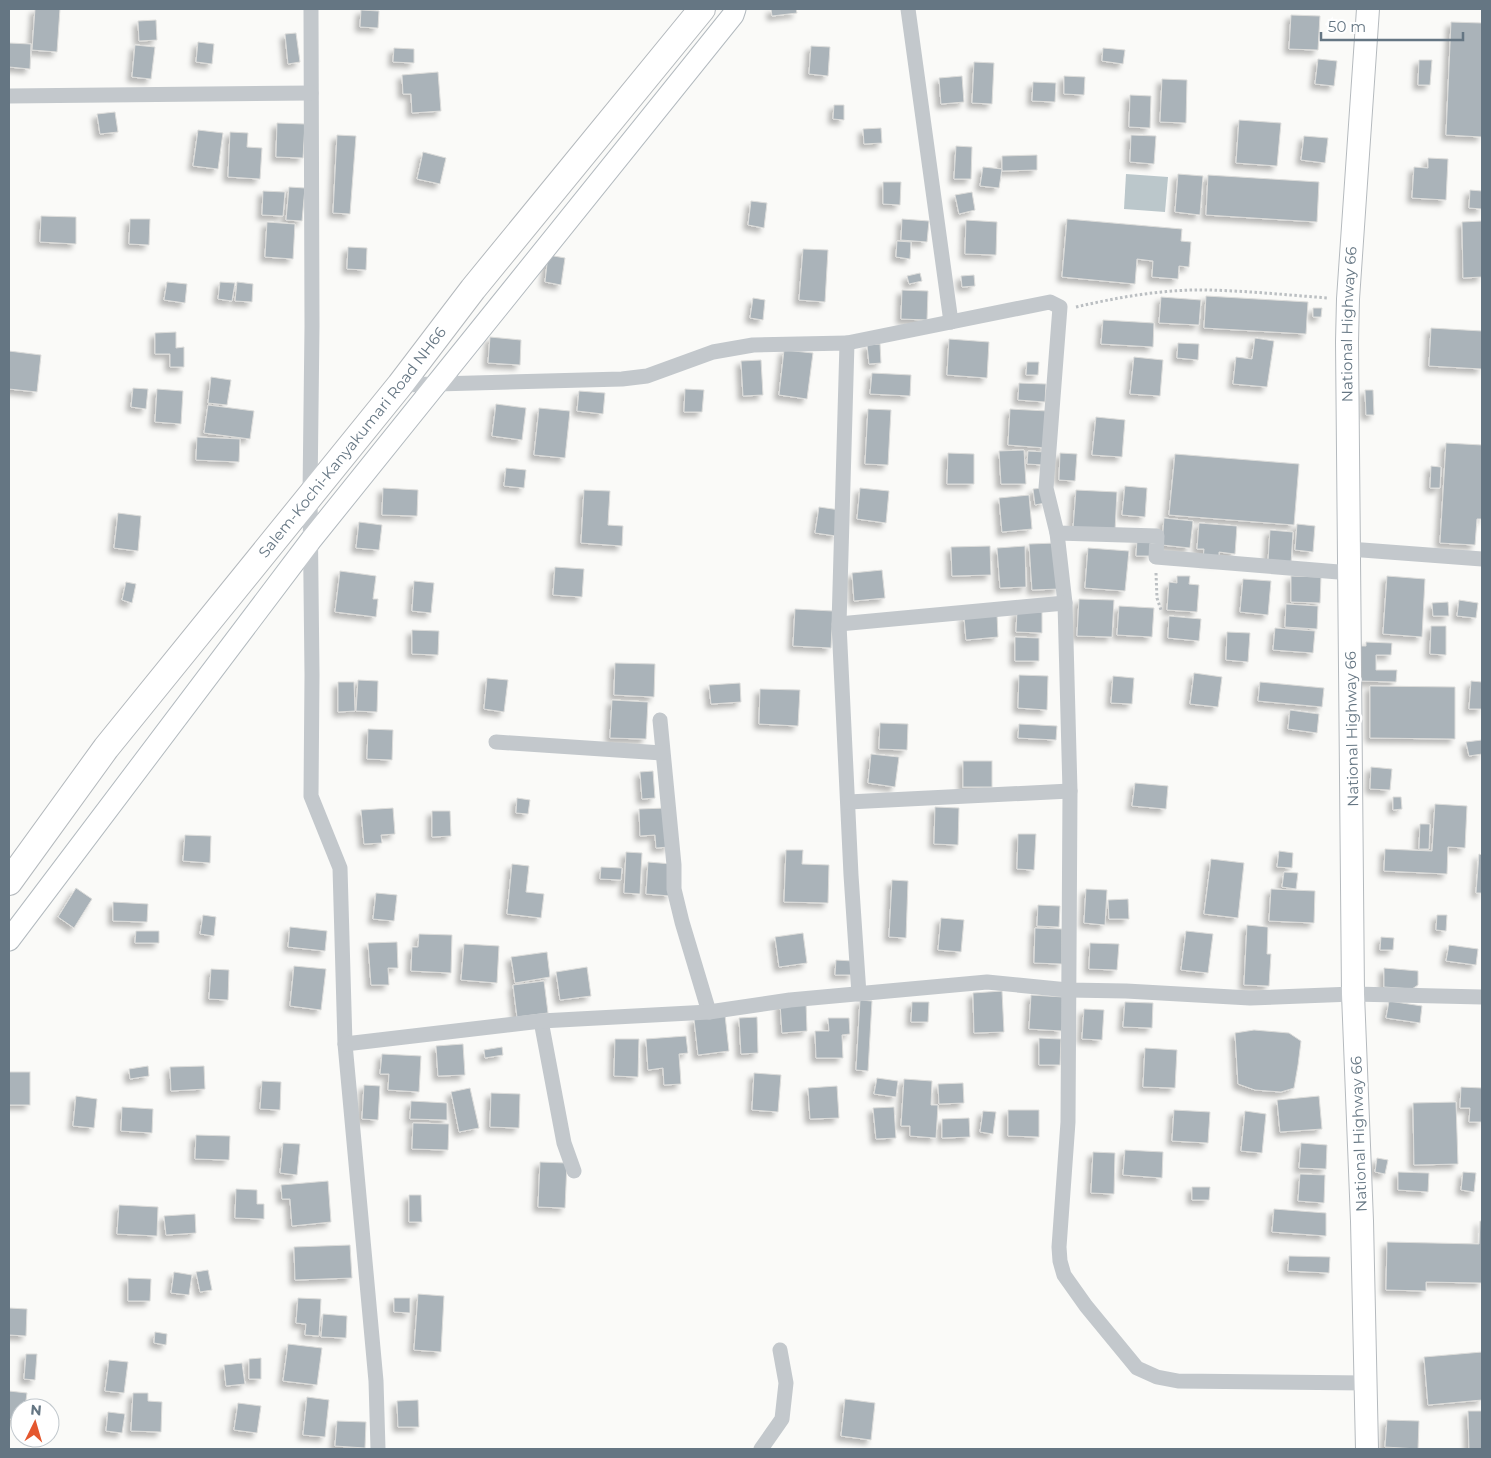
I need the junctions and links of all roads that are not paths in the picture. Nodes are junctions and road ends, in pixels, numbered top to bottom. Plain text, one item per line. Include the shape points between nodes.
1 (311, 9) edge
2 (702, 9) edge
3 (735, 9) edge
4 (908, 9) edge
5 (1368, 9) edge
6 (311, 93) junction
7 (9, 96) edge
8 (952, 322) junction
9 (847, 343) junction
10 (436, 384) junction
11 (400, 385) junction
12 (310, 494) junction
13 (1057, 533) junction
14 (310, 540) junction
15 (1350, 549) junction
16 (1482, 559) edge
17 (1350, 573) junction
18 (1065, 602) junction
19 (839, 624) junction
20 (660, 720) dead end
21 (496, 742) dead end
22 (662, 753) junction
23 (1070, 791) junction
24 (848, 802) junction
25 (9, 882) edge
26 (9, 940) edge
27 (1068, 990) junction
28 (859, 994) junction
29 (1353, 994) junction
30 (1482, 997) edge
31 (709, 1012) junction
32 (541, 1021) junction
33 (345, 1044) junction
34 (574, 1171) dead end
35 (780, 1350) dead end
36 (1366, 1383) junction
37 (378, 1449) edge
38 (761, 1449) edge
39 (1368, 1449) edge

1 - 6 street
2 - 11 highway, Salem-Kochi-Kanyakumari Road NH66 via 473,289
3 - 10 street via 734,15
4 - 8 street
5 - 15 main road, National Highway 66 via 1348,299
6 - 7 street
6 - 12 street
8 - 9 street
8 - 13 street via 1050,302 1060,307 1046,488
9 - 10 street via 753,345 714,352 646,376 622,379
9 - 19 street
10 - 11 street
10 - 14 street
11 - 12 highway, Salem-Kochi-Kanyakumari Road NH66
12 - 14 street
12 - 25 highway, Salem-Kochi-Kanyakumari Road NH66 via 106,748
13 - 17 street via 1157,536 1156,557
13 - 18 street
14 - 26 street
14 - 33 street via 312,796 340,868
15 - 16 street
15 - 17 main road, National Highway 66
17 - 29 main road, National Highway 66
18 - 19 street
18 - 23 street
19 - 24 street
20 - 22 street
21 - 22 street
22 - 31 street via 674,888
23 - 24 street
23 - 27 street
24 - 28 street
27 - 28 street via 988,982
27 - 29 street via 1250,998
27 - 36 street via 1068,1122 1059,1247 1064,1275 1086,1306 1137,1368 1157,1377 1178,1381
28 - 31 street
29 - 30 street
29 - 36 main road, National Highway 66
31 - 32 street
32 - 33 street
32 - 34 street via 564,1143
33 - 37 street via 376,1381
35 - 38 street via 786,1383 782,1419
36 - 39 main road, National Highway 66

